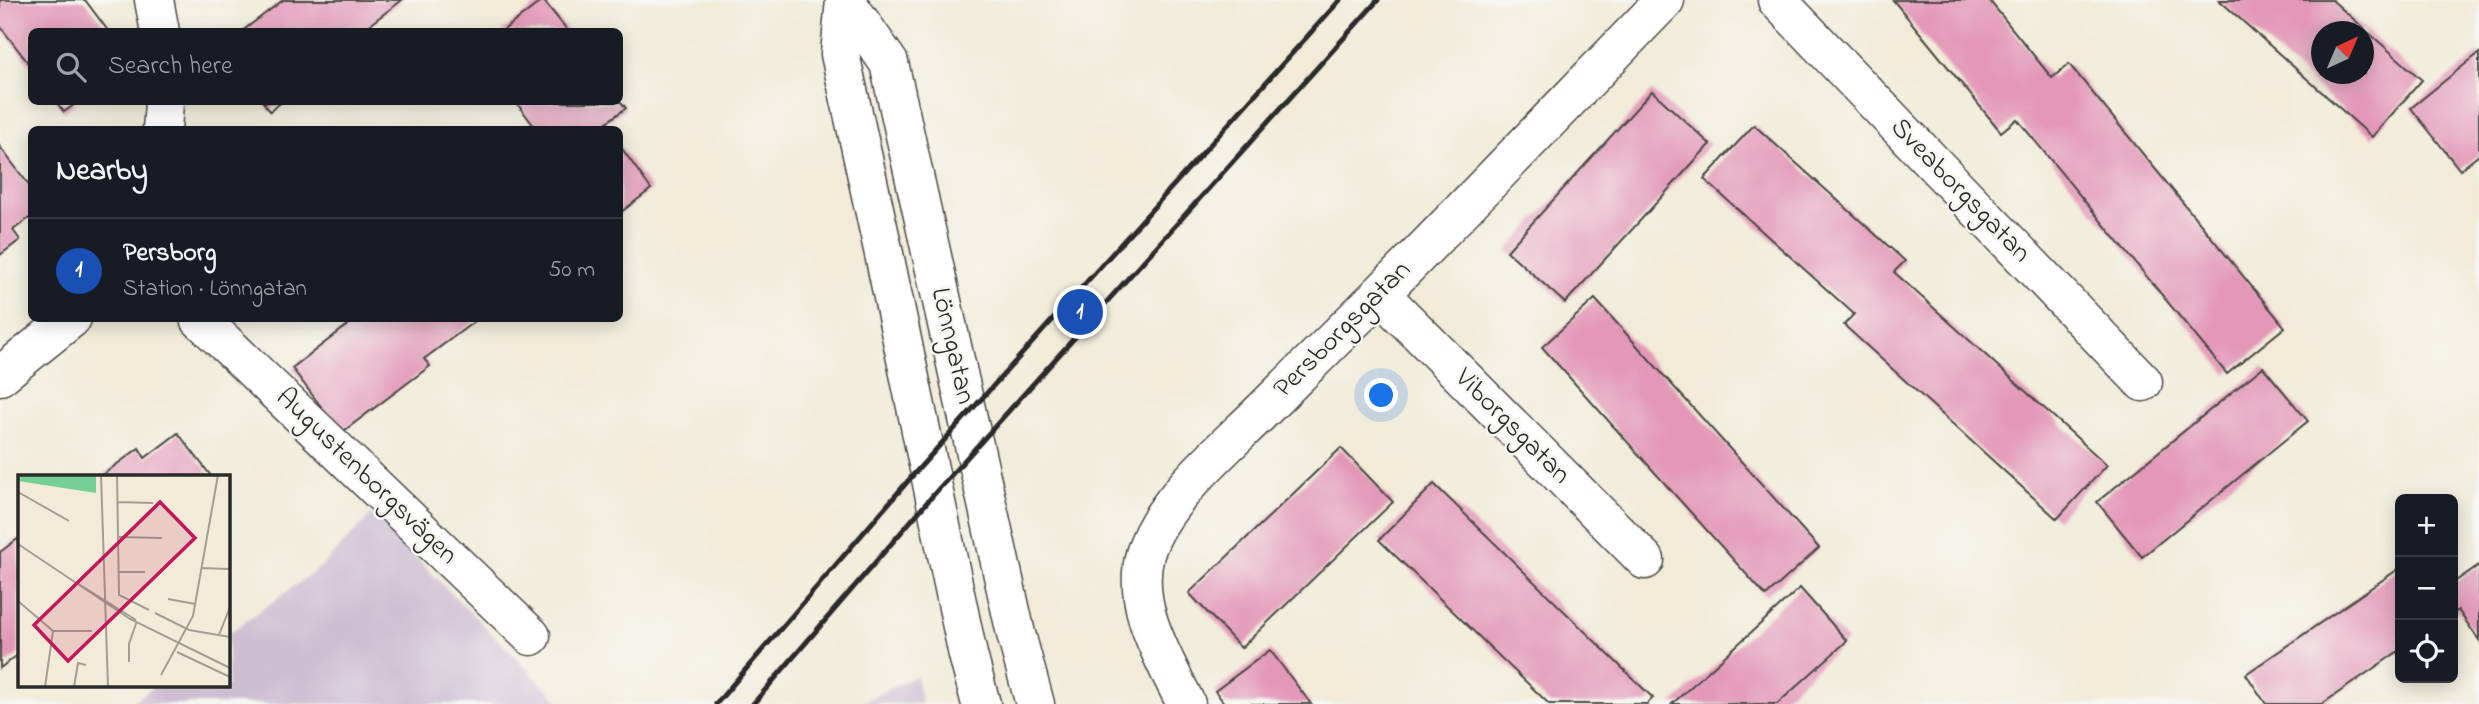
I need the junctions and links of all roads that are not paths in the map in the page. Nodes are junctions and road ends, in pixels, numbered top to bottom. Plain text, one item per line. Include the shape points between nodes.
1 (155, 0) edge
2 (845, 0) edge
3 (1665, 0) edge
4 (1777, 0) edge
5 (159, 28) edge
6 (164, 105) edge
7 (162, 126) edge
8 (1380, 294) junction
9 (67, 322) edge
10 (204, 322) edge
11 (0, 376) edge
12 (2143, 382) dead end
13 (1645, 560) dead end
14 (531, 636) dead end
15 (981, 704) edge
16 (1035, 704) edge
17 (1186, 704) edge

1 - 5 street
2 - 15 street, Lönngatan via 839,54
2 - 16 street, Lönngatan via 889,63
3 - 8 street, Persborgsgatan
4 - 12 street, Sveaborgsgatan
6 - 7 street
8 - 13 street, Viborgsgatan
8 - 17 street, Persborgsgatan via 1222,450 1157,526 1145,556 1145,614
9 - 11 street
10 - 14 street, Augustenborgsvägen

